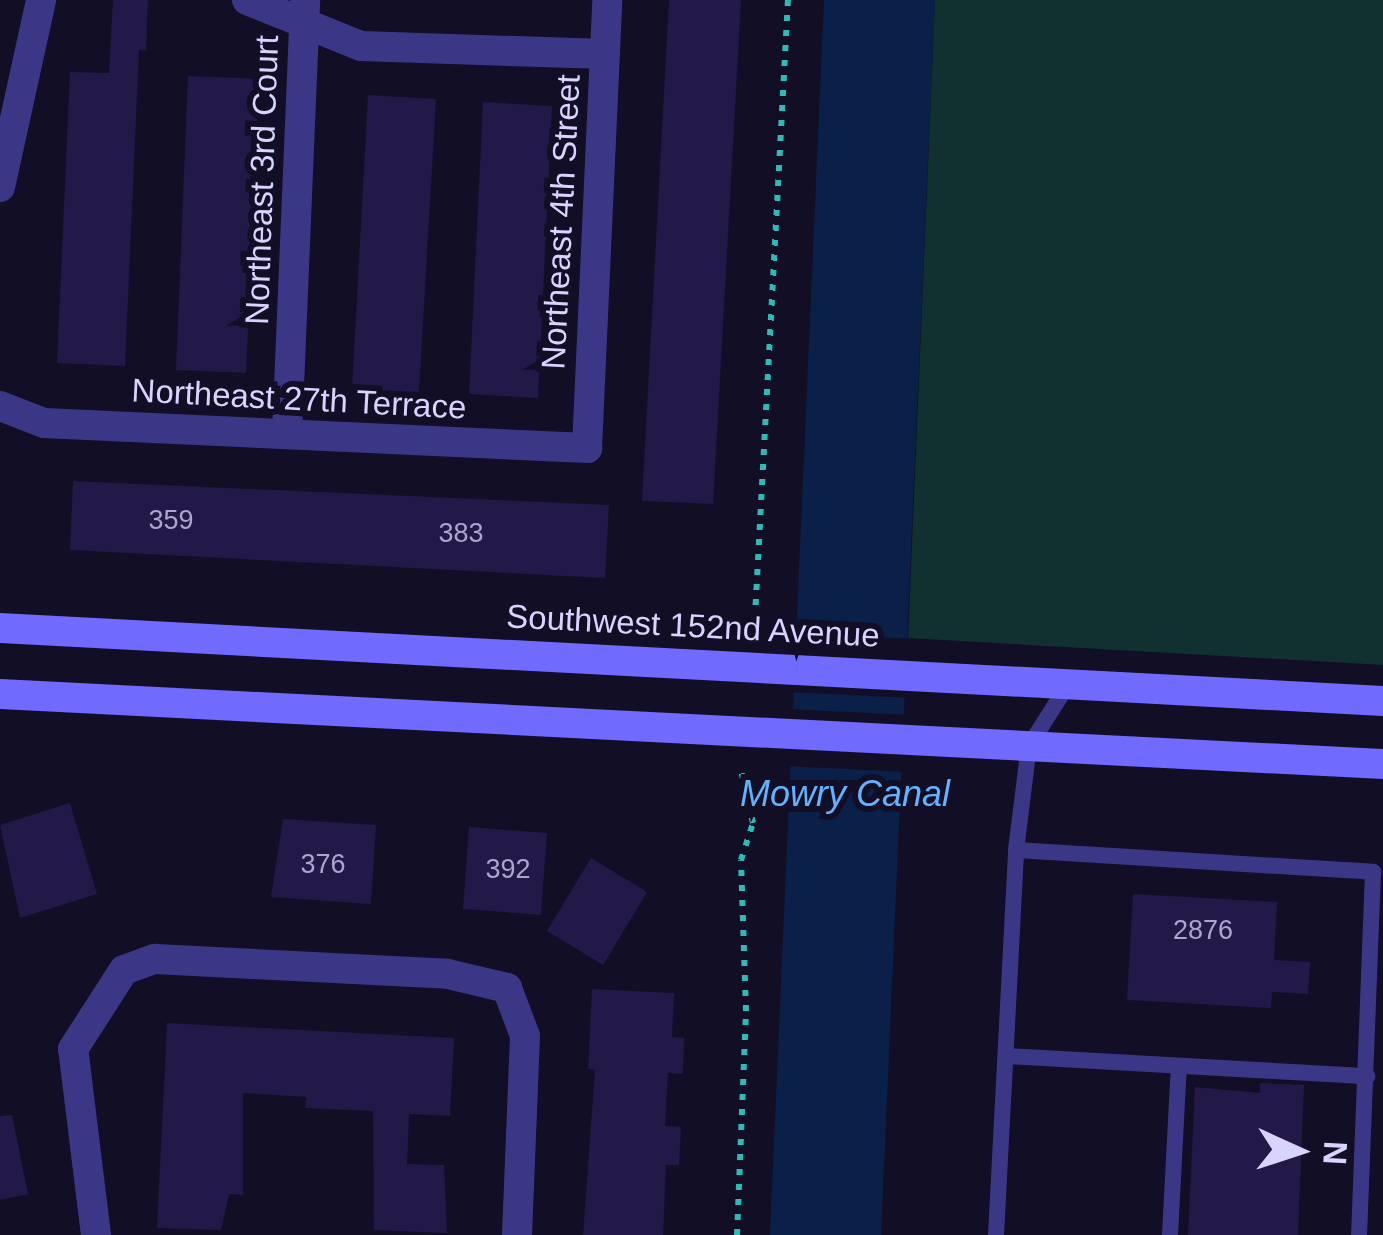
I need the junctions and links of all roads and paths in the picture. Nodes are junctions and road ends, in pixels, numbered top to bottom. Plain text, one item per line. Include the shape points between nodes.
1 (40, 0) edge
2 (247, 0) edge
3 (607, 0) edge
4 (788, 0) edge
5 (300, 6) edge
6 (605, 54) junction
7 (0, 187) edge
8 (4, 409) edge
9 (287, 434) junction
10 (587, 448) joint
11 (0, 628) edge
12 (754, 635) dead end
13 (1069, 682) junction
14 (0, 694) edge
15 (1383, 701) edge
16 (1028, 746) junction
17 (1383, 764) edge
18 (740, 766) dead end
19 (1016, 850) junction
20 (1006, 1056) junction
21 (1179, 1066) junction
22 (1366, 1076) junction
23 (96, 1235) edge
24 (517, 1235) edge
25 (737, 1235) edge
26 (996, 1235) edge
27 (1170, 1235) edge
28 (1359, 1235) edge

1 - 7 street
2 - 5 street
3 - 6 street, Northeast 4th Street
4 - 12 path
5 - 6 street via 361,46
5 - 9 street, Northeast 3rd Court
6 - 10 street, Northeast 4th Street
8 - 9 street, Northeast 27th Terrace via 44,423
9 - 10 street, Northeast 27th Terrace
11 - 13 street, Southwest 152nd Avenue
13 - 15 street, Southwest 152nd Avenue
13 - 16 lane
14 - 16 street
16 - 17 street
16 - 19 lane
18 - 25 path via 753,823 741,860 746,1011
19 - 20 lane
19 - 22 lane via 1373,872
20 - 21 lane
20 - 26 lane
21 - 22 lane
21 - 27 lane
22 - 28 lane
23 - 24 street via 73,1049 124,970 155,959 448,974 507,988 525,1036

